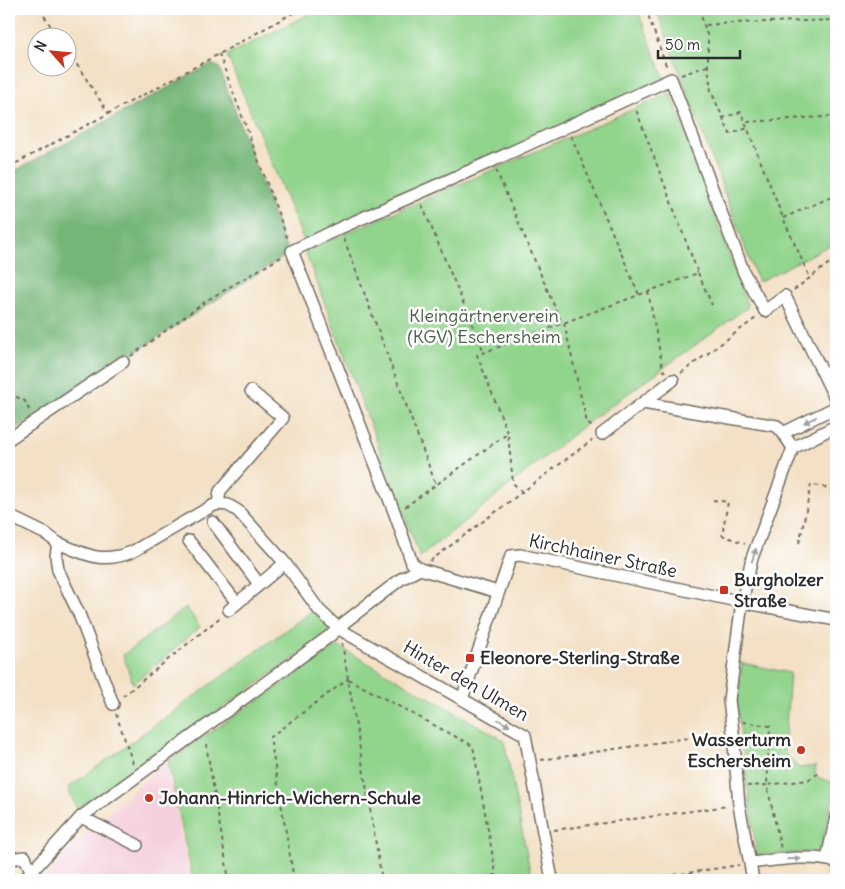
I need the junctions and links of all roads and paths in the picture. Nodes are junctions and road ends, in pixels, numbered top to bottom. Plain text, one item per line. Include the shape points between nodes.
1 (40, 9) edge
2 (300, 9) edge
3 (646, 9) edge
4 (699, 9) edge
5 (836, 20) edge
6 (705, 25) junction
7 (52, 28) edge
8 (219, 54) junction
9 (78, 66) edge
10 (708, 66) junction
11 (671, 79) junction
12 (631, 97) junction
13 (109, 114) junction
14 (836, 116) edge
15 (722, 118) junction
16 (746, 122) junction
17 (567, 127) junction
18 (748, 128) junction
19 (492, 161) junction
20 (9, 168) edge
21 (417, 194) junction
22 (836, 195) edge
23 (783, 218) junction
24 (340, 228) junction
25 (292, 251) junction
26 (836, 258) edge
27 (698, 273) junction
28 (810, 278) junction
29 (648, 291) junction
30 (639, 296) junction
31 (785, 296) junction
32 (712, 305) dead end
33 (765, 311) junction
34 (563, 324) junction
35 (484, 352) junction
36 (122, 362) joint
37 (673, 380) junction
38 (251, 391) dead end
39 (9, 393) edge
40 (836, 400) edge
41 (643, 403) junction
42 (836, 407) edge
43 (35, 420) junction
44 (836, 426) edge
45 (784, 432) junction
46 (508, 434) junction
47 (602, 434) junction
48 (9, 439) edge
49 (793, 448) junction
50 (436, 485) junction
51 (834, 490) dead end
52 (522, 492) junction
53 (713, 500) dead end
54 (218, 504) junction
55 (395, 514) junction
56 (9, 516) edge
57 (213, 522) dead end
58 (190, 541) dead end
59 (58, 543) junction
60 (799, 543) dead end
61 (756, 548) junction
62 (285, 563) junction
63 (420, 569) junction
64 (259, 584) junction
65 (498, 592) junction
66 (742, 602) junction
67 (233, 606) junction
68 (836, 620) edge
69 (339, 629) junction
70 (348, 679) junction
71 (462, 699) junction
72 (113, 704) junction
73 (733, 726) junction
74 (206, 744) dead end
75 (531, 761) junction
76 (820, 772) dead end
77 (137, 776) junction
78 (767, 785) junction
79 (737, 786) junction
80 (739, 805) junction
81 (81, 817) junction
82 (836, 817) edge
83 (544, 832) junction
84 (137, 845) dead end
85 (9, 859) edge
86 (783, 859) junction
87 (832, 860) edge
88 (750, 863) junction
89 (496, 875) junction
90 (27, 876) edge
91 (228, 880) edge
92 (294, 880) edge
93 (382, 880) edge
94 (469, 880) edge
95 (497, 880) edge
96 (552, 880) edge
97 (642, 880) edge
98 (753, 880) edge

1 - 7 path
2 - 8 path
3 - 11 path
4 - 6 path
5 - 6 path
6 - 10 path
8 - 13 path
8 - 25 path
9 - 13 path
10 - 11 path
10 - 15 path via 711,91
11 - 12 street
11 - 33 street via 744,273
12 - 17 street
12 - 27 path
13 - 20 path
14 - 16 path
15 - 16 path via 741,112
15 - 18 path via 730,134
16 - 18 path
17 - 19 street
17 - 30 path
18 - 23 path
19 - 21 street
19 - 34 path
21 - 24 street
21 - 35 path
22 - 23 path
23 - 28 path
24 - 25 street
24 - 50 path
25 - 36 path via 209,299
25 - 55 street
26 - 28 path
27 - 29 path
27 - 32 path
28 - 31 path
29 - 30 path
29 - 37 path via 663,369
30 - 34 path
31 - 33 street
31 - 40 street
33 - 37 path
34 - 35 path
34 - 47 path via 588,423
35 - 46 path via 478,354
36 - 43 street
37 - 41 street
38 - 54 street via 283,418 220,491
39 - 43 path via 25,401
41 - 45 street via 778,426
41 - 47 street
42 -> 45 street
43 - 48 street
44 - 49 street
45 - 49 street
46 - 50 path
46 - 52 path via 513,483
47 - 52 path
49 - 61 street
50 - 55 path
51 - 60 path via 812,484
52 - 63 path
53 - 61 path via 728,502 722,535
54 - 59 street via 118,558 102,559
54 - 62 street via 238,511
55 - 63 street via 412,563
56 - 59 street
57 - 64 street
58 - 67 street
59 - 72 street via 58,570 79,614
66 -> 61 street
62 - 64 street
62 - 69 street via 320,610
63 - 65 street
63 - 69 street via 401,579
64 - 67 street
65 - 66 street, Kirchhainer Straße via 511,556 520,555
65 - 71 street, Kirchhainer Straße
66 - 68 street, Kirchhainer Straße
66 - 73 street via 729,700
67 - 72 path
69 - 70 path
69 - 71 street, Hinter den Ulmen
69 - 77 street
70 - 89 path via 473,746
70 - 92 path via 270,737
70 - 93 path
71 -> 75 street, Hinter den Ulmen via 525,735
72 - 77 path
73 - 75 path
73 - 78 path via 770,726
73 - 79 street
74 - 91 path
75 - 83 street, Hinter den Ulmen
76 - 78 path via 808,780
77 - 81 street
78 - 79 path
78 - 86 path
79 - 80 street
80 - 83 path
80 - 88 street
81 - 84 street
81 - 90 street
82 - 87 street
83 - 96 street, Hinter den Ulmen
85 - 90 street via 25,857
86 -> 87 street
86 - 88 street
88 - 97 path
88 - 98 street
89 - 94 path
89 - 95 path

